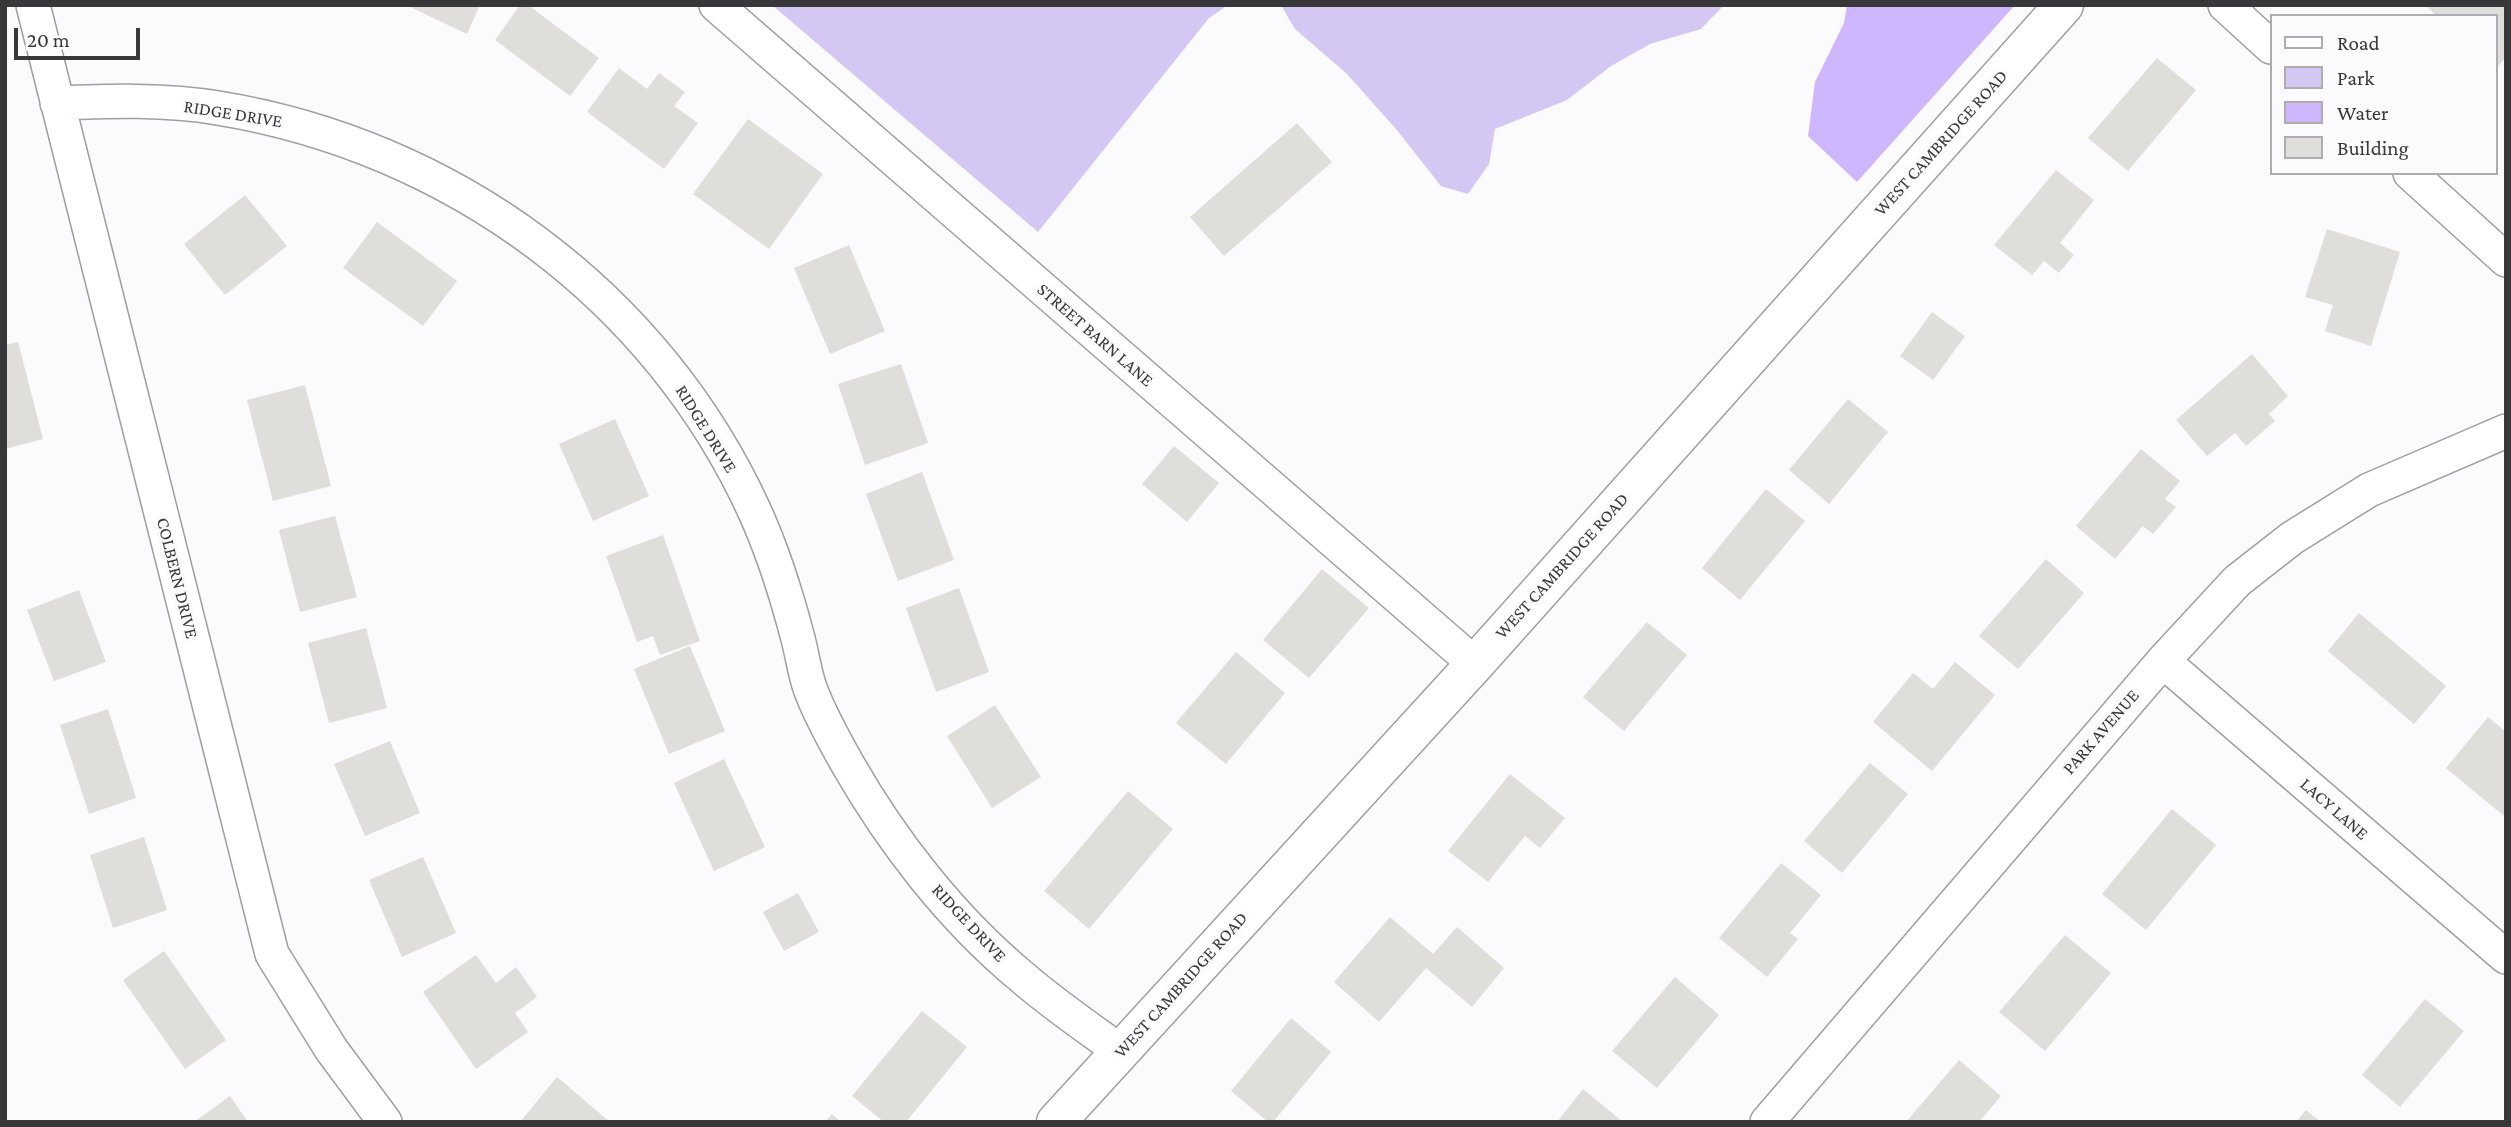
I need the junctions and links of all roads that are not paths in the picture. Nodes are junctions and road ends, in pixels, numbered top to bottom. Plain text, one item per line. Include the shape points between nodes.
1 (33, 5) edge
2 (716, 5) edge
3 (2064, 5) edge
4 (2225, 5) edge
5 (2270, 46) edge
6 (57, 103) junction
7 (2412, 175) edge
8 (2506, 260) edge
9 (2506, 431) edge
10 (2163, 661) junction
11 (1475, 664) junction
12 (2506, 957) edge
13 (1120, 1051) junction
14 (385, 1122) edge
15 (1056, 1122) edge
16 (1767, 1122) edge

1 - 6 street, COLBERN DRIVE
2 - 11 street, STREET BARN LANE
3 - 11 street, WEST CAMBRIDGE ROAD
4 - 5 street
6 - 13 street, RIDGE DRIVE via 130,101 216,107 300,125 382,153 459,190 541,244 606,300 664,364 714,435 754,510 782,578 809,685 848,763 903,848 958,915 1021,977
6 - 14 street, COLBERN DRIVE via 272,954 331,1049
7 - 8 street
9 - 10 street, PARK AVENUE via 2369,490 2292,538 2237,581
10 - 12 street, LACY LANE
10 - 16 street, PARK AVENUE
11 - 13 street, WEST CAMBRIDGE ROAD
13 - 15 street, WEST CAMBRIDGE ROAD

